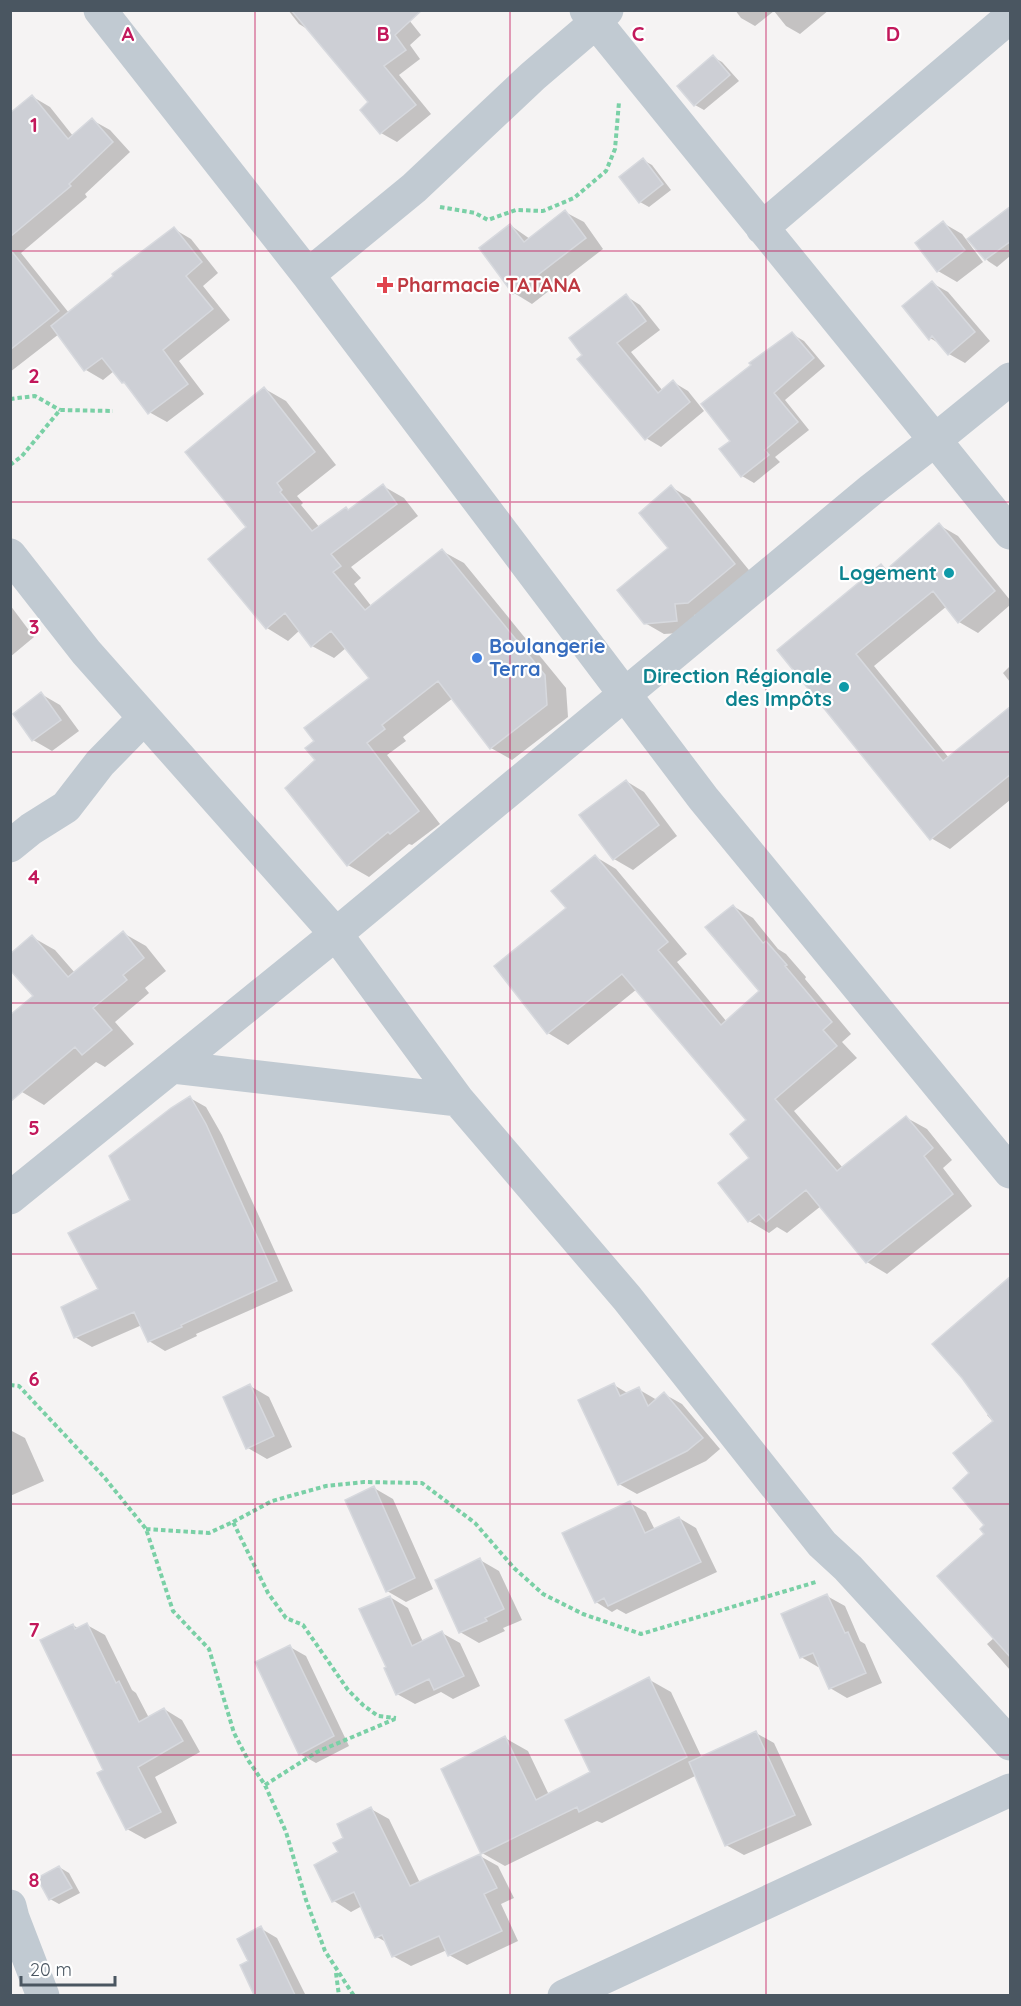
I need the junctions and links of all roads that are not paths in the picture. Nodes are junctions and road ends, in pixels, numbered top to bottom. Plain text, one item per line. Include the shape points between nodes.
1 (100, 10) edge
2 (596, 15) edge
3 (1011, 17) edge
4 (762, 228) junction
5 (308, 275) junction
6 (1011, 379) edge
7 (935, 440) junction
8 (1011, 533) edge
9 (10, 555) edge
10 (624, 693) junction
11 (144, 718) junction
12 (10, 846) edge
13 (336, 934) junction
14 (173, 1067) junction
15 (458, 1100) junction
16 (1011, 1172) edge
17 (10, 1198) edge
18 (1011, 1744) edge
19 (1011, 1790) edge
20 (10, 1906) edge
21 (43, 1995) edge
22 (564, 1995) edge

1 - 5 street
2 - 4 street via 622,56
2 - 5 street via 401,199
3 - 4 street
4 - 7 street
5 - 10 street
6 - 7 street
7 - 8 street
7 - 10 street
9 - 11 street
10 - 13 street
10 - 16 street via 703,798
11 - 12 street via 100,763 66,807
11 - 13 street
13 - 14 street
13 - 15 street
14 - 15 street
14 - 17 street
15 - 18 street via 627,1298 822,1544
19 - 22 street
20 - 21 street

